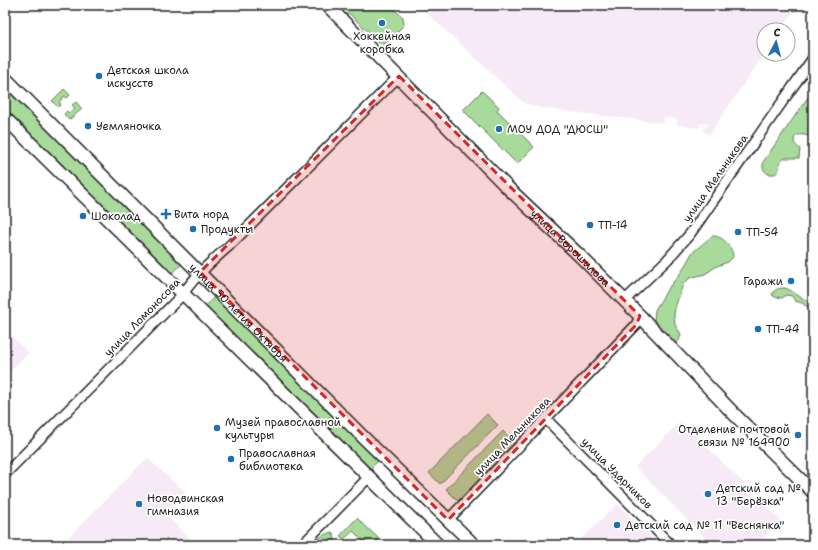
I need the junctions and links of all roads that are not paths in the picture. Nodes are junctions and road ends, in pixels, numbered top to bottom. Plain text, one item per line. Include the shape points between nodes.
1 (327, 5) edge
2 (813, 58) edge
3 (399, 76) junction
4 (5, 78) edge
5 (5, 118) edge
6 (200, 272) junction
7 (183, 294) junction
8 (624, 301) junction
9 (640, 316) junction
10 (546, 419) junction
11 (5, 474) edge
12 (369, 476) junction
13 (813, 492) edge
14 (448, 520) junction
15 (302, 545) edge
16 (438, 545) edge
17 (473, 545) edge
18 (671, 545) edge

1 - 3 main road, улица Ворошилова
2 - 8 street, улица Мельникова via 690,234
3 - 6 street, улица Ломоносова
3 - 8 main road, улица Ворошилова via 507,187
4 - 6 main road, улица 50-летия Октября
5 - 7 main road
6 - 7 street, улица Ломоносова
6 - 14 main road, улица 50-летия Октября via 235,310
7 - 11 street, улица Ломоносова
7 - 12 main road
8 - 9 main road, улица Ворошилова
9 - 10 street, улица Мельникова via 636,325
9 - 13 main road, улица Ворошилова
10 - 14 street, улица Мельникова
10 - 18 street, улица Ударников
12 - 15 street
12 - 16 main road
14 - 17 main road, улица 50-летия Октября

